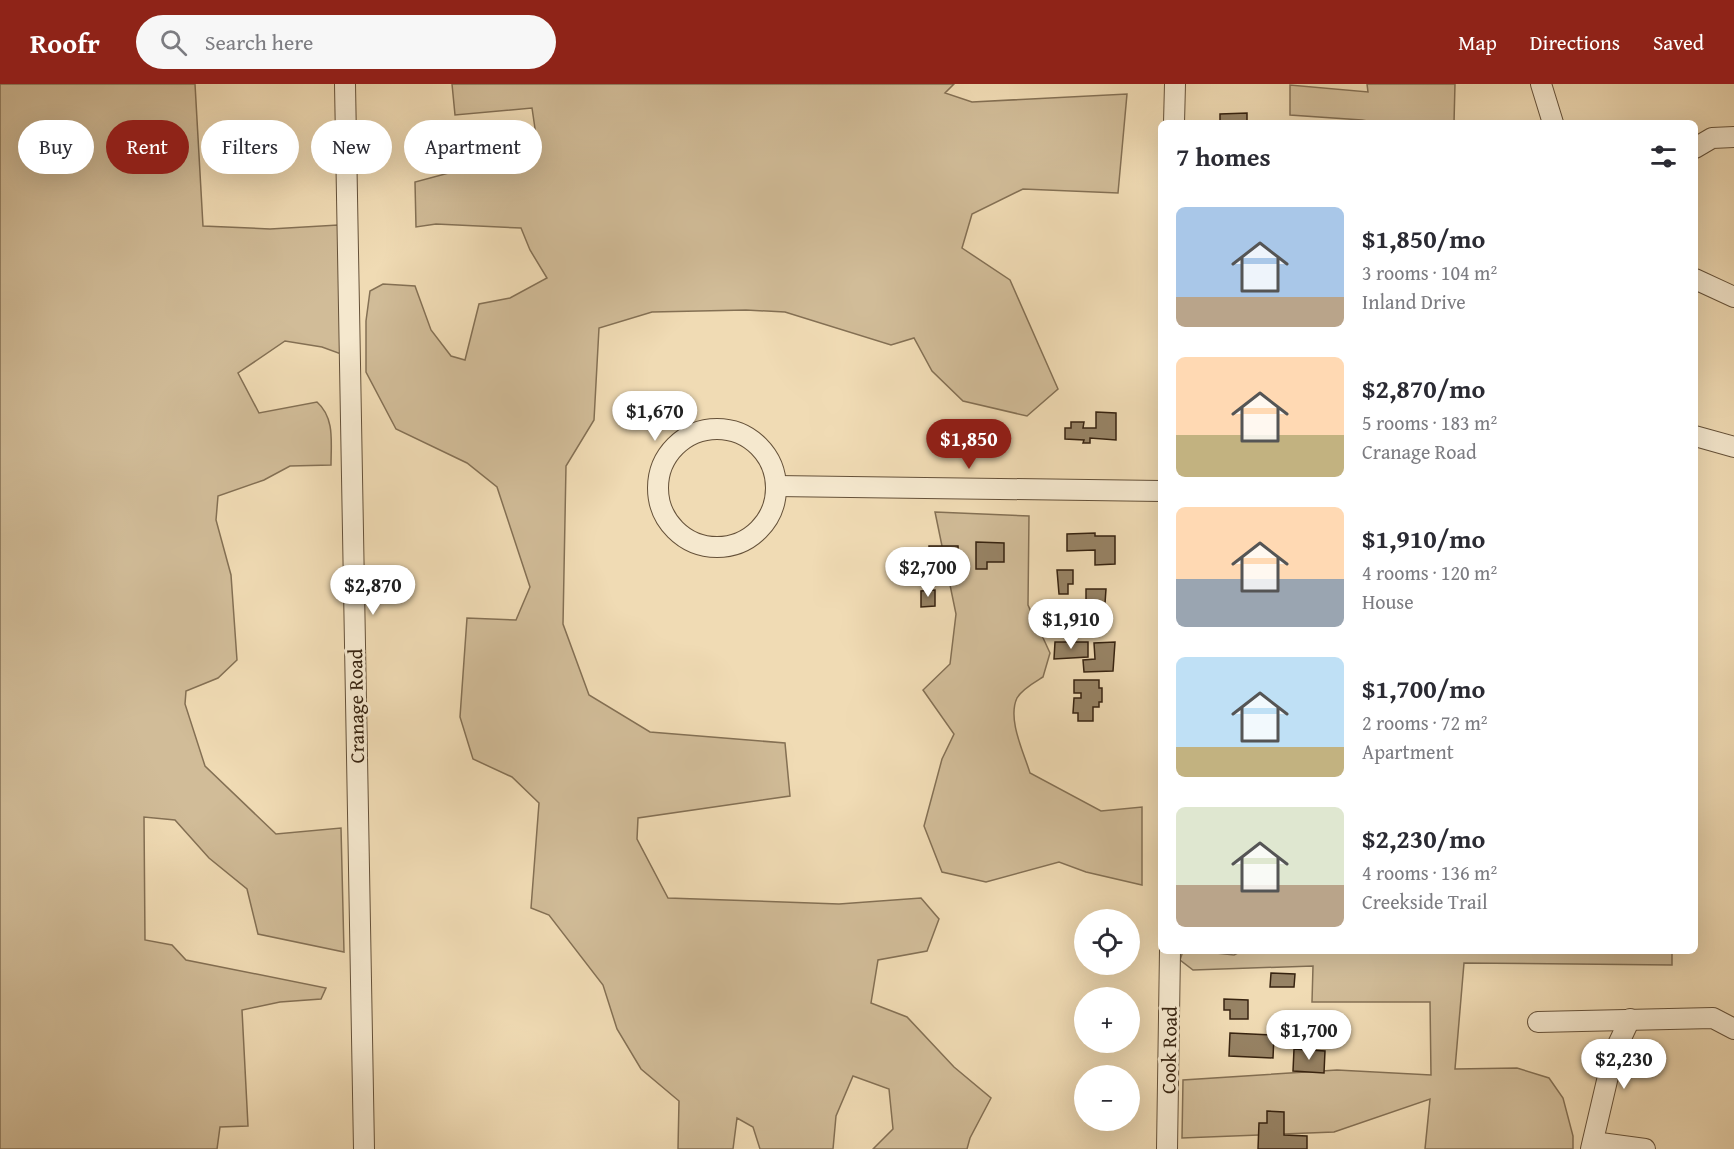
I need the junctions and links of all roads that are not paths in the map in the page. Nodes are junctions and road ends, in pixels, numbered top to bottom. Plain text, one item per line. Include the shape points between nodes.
1 (345, 84) edge
2 (1175, 84) edge
3 (1540, 84) edge
4 (1174, 120) edge
5 (1552, 120) edge
6 (1734, 137) edge
7 (1698, 146) edge
8 (1698, 280) edge
9 (1734, 297) edge
10 (1698, 437) edge
11 (1734, 447) edge
12 (776, 486) junction
13 (1158, 490) edge
14 (1170, 954) edge
15 (1630, 1019) junction
16 (1538, 1022) dead end
17 (1734, 1029) edge
18 (1592, 1145) edge
19 (364, 1149) edge
20 (1167, 1149) edge
21 (1645, 1149) edge

1 - 19 street, Cranage Road
2 - 4 street
3 - 5 street
6 - 7 street via 1712,138
8 - 9 street
10 - 11 street
12 - 12 street via 772,466 762,448 750,438 731,430 702,430 683,439 663,464 659,498 671,525 687,539 719,548 739,543 765,524 774,505
12 - 13 street
14 - 20 street, Cook Road
15 - 16 street
15 - 17 street via 1713,1018
15 - 18 street via 1613,1055
18 - 21 street

